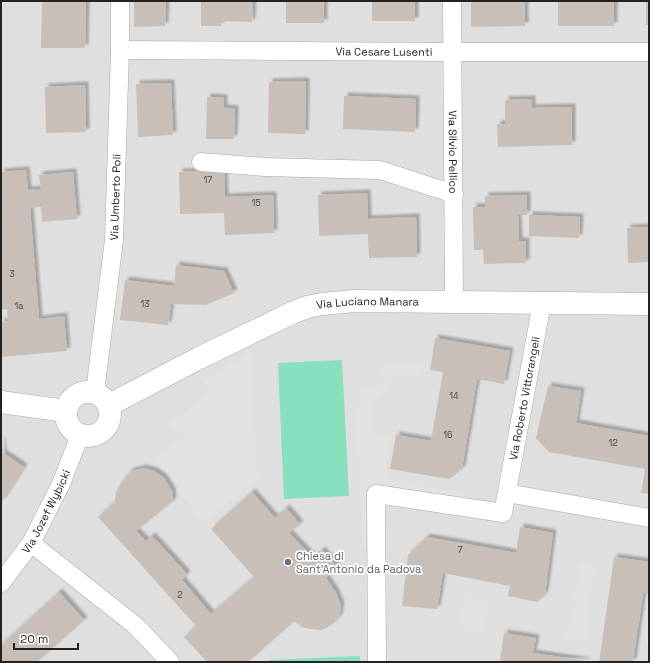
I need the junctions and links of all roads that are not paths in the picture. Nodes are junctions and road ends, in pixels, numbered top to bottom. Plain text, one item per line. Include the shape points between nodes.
1 (120, 1) edge
2 (452, 1) edge
3 (120, 50) junction
4 (453, 52) junction
5 (649, 52) edge
6 (200, 162) dead end
7 (454, 194) junction
8 (454, 303) junction
9 (542, 303) junction
10 (649, 304) edge
11 (102, 399) junction
12 (1, 402) edge
13 (66, 410) junction
14 (80, 435) junction
15 (506, 493) junction
16 (649, 518) edge
17 (31, 543) junction
18 (1, 583) edge
19 (170, 662) edge
20 (377, 662) edge

1 - 3 street, Via Umberto Poli
2 - 4 street, Via Silvio Pellico
3 - 4 street, Via Cesare Lusenti
3 - 11 street, Via Umberto Poli via 114,240
4 - 5 street, Via Cesare Lusenti
4 - 7 street, Via Silvio Pellico
6 - 7 street via 265,167 380,170
7 - 8 street, Via Silvio Pellico
8 - 9 street, Via Luciano Manara
8 - 11 street, Via Luciano Manara via 354,301 307,307
9 - 10 street, Via Luciano Manara
9 - 15 street, Via Roberto Vittorangeli
11 - 13 street via 89,391 82,392 71,399
11 - 14 street via 111,413 106,427 94,435
12 - 13 street
13 - 14 street via 69,425
14 - 17 street, Via Jozef Wybicki via 61,484
15 - 16 street
15 - 20 street, Via Roberto Vittorangeli via 503,513 376,494
17 - 18 street, Via Jozef Wybicki
17 - 19 street via 136,626

